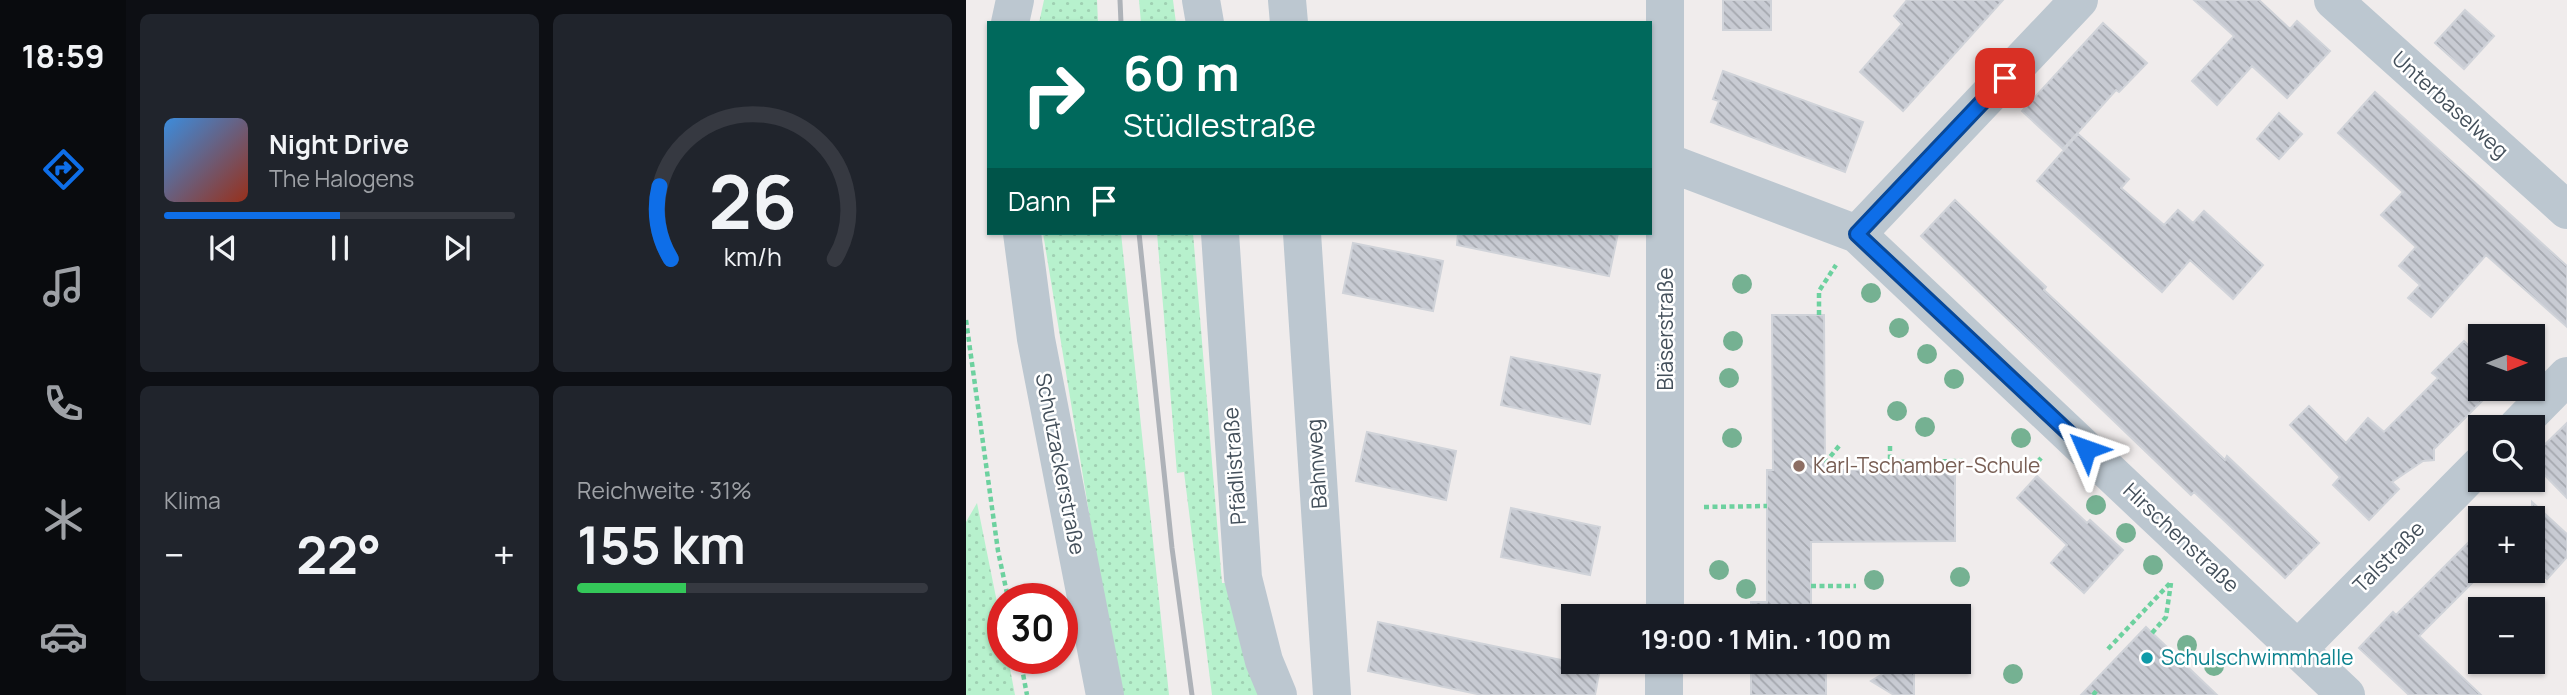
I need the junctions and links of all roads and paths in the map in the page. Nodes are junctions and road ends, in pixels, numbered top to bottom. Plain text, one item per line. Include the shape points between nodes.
1 (1014, 0) edge
2 (1201, 0) edge
3 (1287, 0) edge
4 (1665, 0) edge
5 (2079, 0) edge
6 (2333, 0) edge
7 (1010, 21) edge
8 (1205, 21) edge
9 (1289, 21) edge
10 (1667, 162) junction
11 (2567, 211) edge
12 (1022, 235) edge
13 (1220, 235) edge
14 (1302, 235) edge
15 (1847, 248) junction
16 (1819, 315) dead end
17 (966, 320) edge
18 (2567, 376) edge
19 (2529, 415) edge
20 (1839, 446) dead end
21 (1890, 446) dead end
22 (1964, 461) dead end
23 (1825, 463) dead end
24 (2468, 477) edge
25 (1767, 506) dead end
26 (1704, 507) dead end
27 (2198, 554) junction
28 (2171, 582) junction
29 (1005, 583) edge
30 (1811, 586) dead end
31 (1856, 586) dead end
32 (1665, 604) edge
33 (2152, 633) dead end
34 (2108, 649) dead end
35 (2298, 649) junction
36 (1023, 674) edge
37 (1664, 674) edge
38 (2098, 690) dead end
39 (1027, 695) edge
40 (1105, 695) edge
41 (1278, 695) edge
42 (1332, 695) edge
43 (1664, 695) edge
44 (2093, 695) edge
45 (2346, 695) edge

1 - 7 street
2 - 8 street
3 - 9 street
4 - 10 street, Bläserstraße
5 - 15 street
6 - 11 street, Unterbaselweg
10 - 15 street, Hirschenstraße
10 - 32 street, Bläserstraße
12 - 40 street, Schutzackerstraße via 1036,339
13 - 41 street, Pfädlistraße via 1243,578 1264,661
14 - 42 street, Bahnweg
15 - 16 path via 1818,291
15 - 27 street, Hirschenstraße
17 - 29 path
18 - 19 street
20 - 23 path
21 - 22 path via 1890,462
24 - 35 street, Talstraße
25 - 26 path
27 - 28 path
27 - 35 street, Hirschenstraße
28 - 33 path via 2166,617
28 - 34 path
30 - 31 path
35 - 45 street, Hirschenstraße
36 - 39 path
37 - 43 street
38 - 44 path

